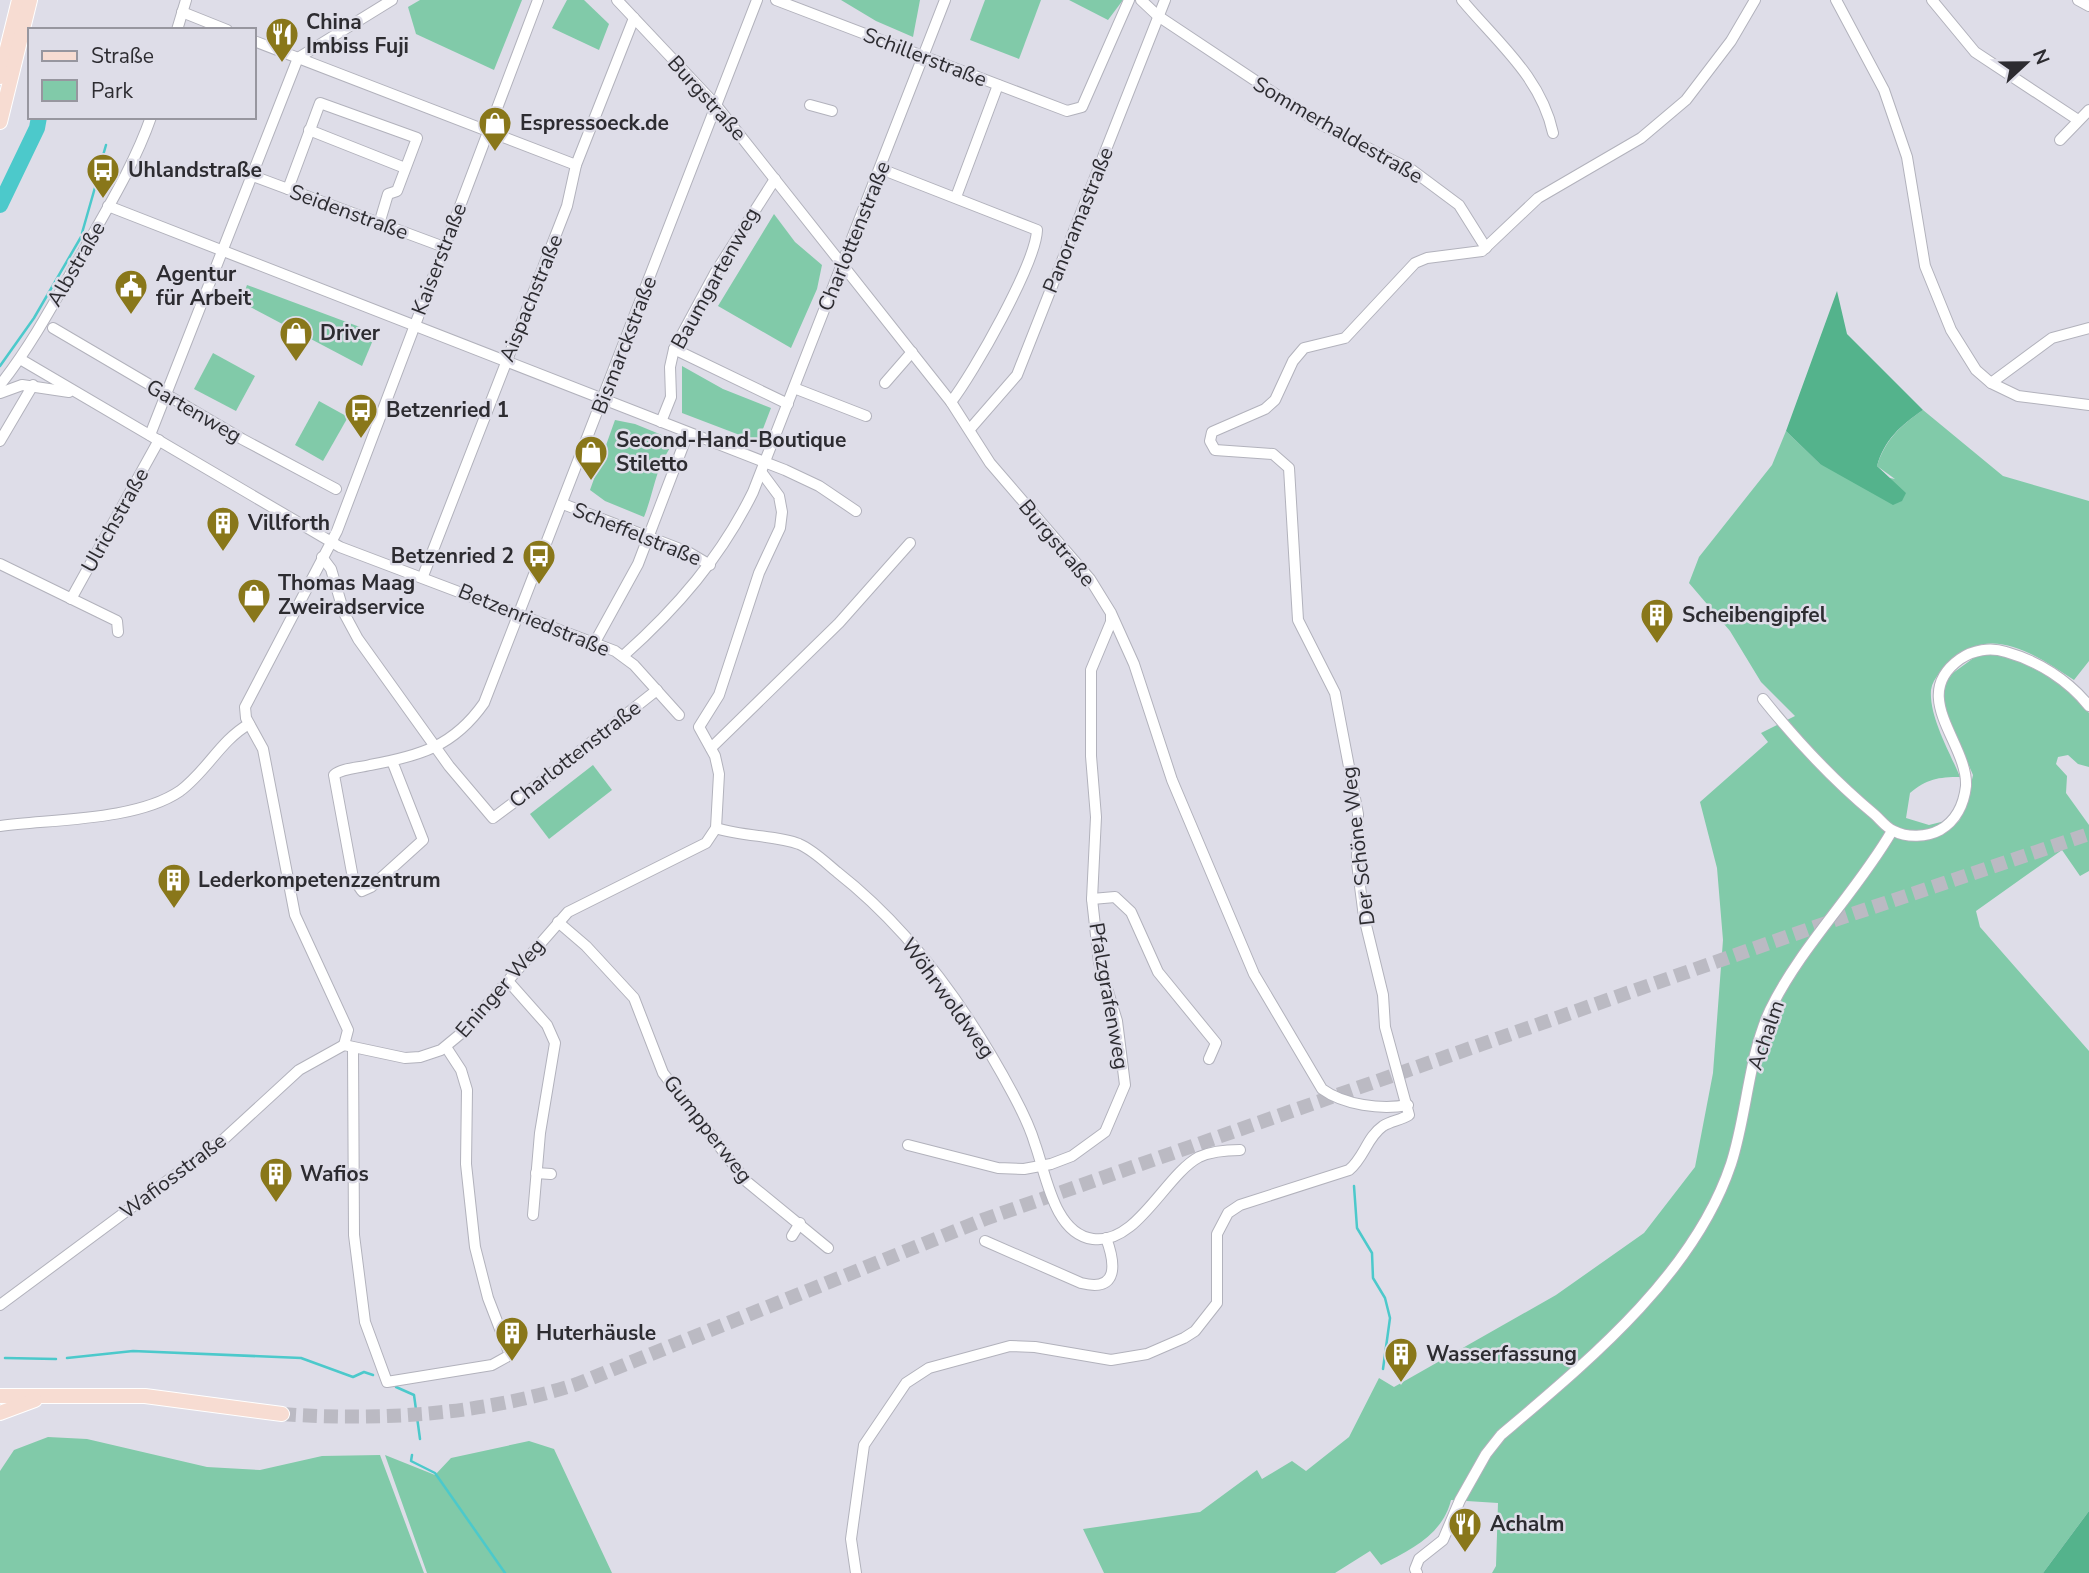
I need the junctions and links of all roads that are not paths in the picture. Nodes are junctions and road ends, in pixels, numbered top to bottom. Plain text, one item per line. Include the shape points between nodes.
1 (19, 0) edge
2 (30, 0) edge
3 (186, 0) edge
4 (392, 0) edge
5 (538, 0) edge
6 (617, 0) edge
7 (757, 0) edge
8 (776, 0) edge
9 (945, 0) edge
10 (1129, 0) edge
11 (1141, 0) edge
12 (1165, 0) edge
13 (1462, 0) edge
14 (1755, 0) edge
15 (1836, 0) edge
16 (1932, 0) edge
17 (2078, 0) edge
18 (2089, 6) edge
19 (182, 12) junction
20 (1158, 16) junction
21 (634, 18) junction
22 (178, 28) edge
23 (222, 28) edge
24 (256, 42) edge
25 (924, 56) junction
26 (298, 58) junction
27 (0, 78) edge
28 (998, 85) junction
29 (716, 104) junction
30 (810, 105) dead end
31 (2089, 110) edge
32 (832, 111) dead end
33 (149, 119) edge
34 (2078, 120) junction
35 (0, 121) edge
36 (309, 130) junction
37 (488, 132) junction
38 (1553, 133) dead end
39 (2060, 141) dead end
40 (576, 165) junction
41 (405, 168) junction
42 (881, 169) junction
43 (253, 176) junction
44 (775, 179) junction
45 (288, 189) junction
46 (956, 197) junction
47 (108, 206) junction
48 (379, 224) junction
49 (444, 247) junction
50 (1486, 248) junction
51 (223, 252) junction
52 (844, 265) junction
53 (413, 325) junction
54 (53, 328) dead end
55 (2089, 328) edge
56 (674, 349) junction
57 (912, 352) junction
58 (20, 359) junction
59 (506, 361) junction
60 (885, 383) dead end
61 (1991, 383) junction
62 (0, 384) edge
63 (33, 386) junction
64 (794, 388) junction
65 (0, 393) edge
66 (76, 393) junction
67 (167, 395) junction
68 (603, 398) junction
69 (951, 402) junction
70 (788, 404) junction
71 (2089, 405) edge
72 (866, 416) dead end
73 (661, 422) junction
74 (970, 429) junction
75 (688, 433) junction
76 (154, 438) junction
77 (0, 440) edge
78 (764, 468) junction
79 (336, 489) dead end
80 (563, 504) junction
81 (856, 511) dead end
82 (339, 519) junction
83 (310, 529) junction
84 (648, 536) junction
85 (331, 543) junction
86 (910, 543) dead end
87 (322, 557) junction
88 (0, 564) edge
89 (710, 565) junction
90 (423, 576) junction
91 (71, 599) junction
92 (1111, 613) junction
93 (520, 614) junction
94 (118, 632) dead end
95 (594, 642) junction
96 (623, 656) junction
97 (657, 691) junction
98 (1762, 699) dead end
99 (2089, 706) edge
100 (679, 715) dead end
101 (249, 724) junction
102 (436, 747) junction
103 (711, 748) junction
104 (392, 761) junction
105 (0, 826) edge
106 (716, 828) junction
107 (1892, 831) junction
108 (1092, 899) junction
109 (558, 922) junction
110 (508, 981) junction
111 (349, 1047) junction
112 (446, 1047) junction
113 (1209, 1059) dead end
114 (1408, 1105) junction
115 (908, 1146) dead end
116 (1240, 1150) dead end
117 (1042, 1167) junction
118 (536, 1173) junction
119 (551, 1174) dead end
120 (533, 1215) dead end
121 (800, 1223) junction
122 (792, 1236) dead end
123 (1106, 1238) junction
124 (985, 1241) dead end
125 (828, 1248) dead end
126 (0, 1305) edge
127 (0, 1388) edge
128 (57, 1394) junction
129 (0, 1396) edge
130 (22, 1404) junction
131 (0, 1407) edge
132 (0, 1413) edge
133 (282, 1414) tunnel mouth
134 (856, 1573) edge
135 (1417, 1573) edge

1 - 27 main road
2 - 35 main road
3 - 19 street
4 - 26 street
5 - 37 street, Kaiserstraße
6 - 21 street, Burgstraße
7 - 29 street, Bismarckstraße
8 - 25 street, Schillerstraße
9 - 25 street, Charlottenstraße
10 - 28 street, Schillerstraße via 1082,107 1067,111
11 - 20 street, Sommerhaldestraße
12 - 20 street, Panoramastraße
13 - 38 street via 1533,81
14 - 50 street via 1731,41 1686,100 1641,138 1538,198
15 - 61 street via 1884,90 1907,157 1925,267 1940,306 1976,370
16 - 34 street via 1975,52
17 - 18 street
19 - 22 street
19 - 23 street
20 - 50 street, Sommerhaldestraße via 1322,125 1412,170 1459,205
20 - 74 street, Panoramastraße via 1017,375
21 - 29 street, Burgstraße
21 - 40 street, Aispachstraße
24 - 26 street
25 - 28 street, Schillerstraße
25 - 42 street, Charlottenstraße
26 - 37 street
26 - 43 street, Ulrichstraße
28 - 46 street
29 - 44 street, Burgstraße
29 - 68 street, Bismarckstraße
30 - 32 street
31 - 34 street
33 - 47 street, Albstraße
34 - 39 street
36 - 41 street
36 - 41 street via 320,103 417,138
36 - 45 street
37 - 40 street
37 - 49 street, Kaiserstraße
40 - 59 street, Aispachstraße via 567,206
41 - 48 street via 397,191 388,194
42 - 46 street
42 - 52 street, Charlottenstraße
43 - 45 street, Seidenstraße
43 - 51 street, Ulrichstraße
44 - 52 street, Burgstraße
44 - 56 street, Baumgartenweg via 715,273
45 - 48 street, Seidenstraße
46 - 69 street via 1035,228 1035,242 979,359
47 - 51 street
47 - 58 street, Albstraße
48 - 49 street, Seidenstraße
49 - 53 street, Kaiserstraße
50 - 114 street, Der Schöne Weg via 1415,264 1345,338 1304,348 1275,400 1265,409 1220,427 1212,432 1210,441 1215,450 1273,454 1290,468 1298,620 1335,693 1358,814 1357,863 1364,917 1383,996 1385,1027
51 - 53 street
51 - 67 street, Ulrichstraße
52 - 57 street, Burgstraße
52 - 64 street, Charlottenstraße
53 - 59 street
53 - 82 street, Kaiserstraße
54 - 67 street, Gartenweg
55 - 61 street via 2052,338
56 - 70 street
56 - 73 street, Baumgartenweg via 671,397
57 - 60 street
57 - 69 street, Burgstraße
58 - 62 street, Albstraße
58 - 66 street, Betzenriedstraße
59 - 68 street
59 - 90 street, Aispachstraße
61 - 71 street via 2018,396
63 - 65 street
63 - 66 street, Betzenriedstraße
63 - 77 street
64 - 70 street, Charlottenstraße
64 - 72 street
66 - 76 street, Betzenriedstraße
67 - 76 street, Ulrichstraße
67 - 79 street, Gartenweg
68 - 73 street
68 - 80 street, Bismarckstraße
69 - 74 street, Burgstraße
70 - 78 street, Charlottenstraße
73 - 75 street
74 - 92 street, Burgstraße via 990,463 1090,579
75 - 78 street
75 - 84 street
76 - 83 street, Betzenriedstraße
76 - 91 street, Ulrichstraße
78 - 81 street via 819,486
78 - 89 street, Charlottenstraße
78 - 103 street via 779,496 782,519 719,695 699,727
80 - 84 street, Scheffelstraße
80 - 93 street, Bismarckstraße
82 - 83 street
82 - 85 street, Kaiserstraße
83 - 85 street, Betzenriedstraße
84 - 89 street, Scheffelstraße
84 - 95 street via 638,564
85 - 87 street, Kaiserstraße
85 - 90 street, Betzenriedstraße
86 - 103 street via 839,623
87 - 101 street, Kaiserstraße via 246,701 244,713
87 - 102 street via 358,639
88 - 91 street
89 - 96 street, Charlottenstraße via 671,611
90 - 93 street, Betzenriedstraße
91 - 94 street via 117,621
92 - 108 street, Pfalzgrafenweg via 1091,670 1096,817
92 - 114 street, Burgstraße via 1172,780 1254,974 1314,1076 1322,1089 1344,1100 1373,1106
93 - 95 street, Betzenriedstraße
93 - 102 street, Bismarckstraße via 484,703 462,731
95 - 96 street, Betzenriedstraße
96 - 97 street, Betzenriedstraße
97 - 100 street, Betzenriedstraße
97 - 102 street, Charlottenstraße via 493,818
98 - 107 street via 1817,761
99 - 107 street via 2068,683 2006,652 1979,650 1961,658 1942,683 1938,698 1965,773 1962,804 1955,818 1936,832 1921,836
101 - 105 street via 227,739 202,773 177,793 134,810
101 - 111 street via 265,759 291,904 348,1030
102 - 104 street, Bismarckstraße
103 - 106 street via 719,775
104 - 104 street, Bismarckstraße via 334,775 353,878 362,891 423,840
106 - 109 street, Eninger Weg via 710,840 695,851 573,910
106 - 117 street, Wöhrwoldweg via 801,845 886,915 986,1048 1023,1113
107 - 135 street, Achalm via 1769,1013 1731,1163 1697,1234 1635,1314 1592,1360 1490,1448 1443,1540 1419,1559
108 - 113 street, Pfalzgrafenweg via 1115,897 1131,912 1158,972 1216,1043
108 - 117 street, Pfalzgrafenweg via 1099,962 1117,1021 1125,1085 1105,1132 1072,1156
109 - 110 street, Eninger Weg
109 - 121 street, Gumpperweg via 634,998 663,1073 740,1173
110 - 112 street, Eninger Weg
110 - 118 street via 547,1025 555,1043
111 - 112 street via 412,1058
111 - 112 street, Eninger Weg via 354,1235 365,1322 387,1381 492,1365 510,1355 476,1254 466,1177 467,1090
111 - 126 street, Wafiosstraße via 299,1070 225,1138
114 - 134 street via 1409,1115 1383,1126 1368,1143 1361,1161 1349,1170 1240,1205 1228,1213 1217,1234 1217,1303 1184,1338 1154,1352 1111,1360 1010,1346 938,1365 911,1378 864,1445 851,1539
115 - 117 street, Pfalzgrafenweg via 998,1168
116 - 123 street via 1196,1159 1138,1219
117 - 123 street, Wöhrwoldweg via 1068,1223 1083,1236
118 - 119 street
118 - 120 street
121 - 122 street
121 - 125 street, Gumpperweg
123 - 124 street via 1114,1259 1113,1272 1106,1282 1096,1285
127 - 128 main road
128 - 129 main road
128 - 130 main road
128 - 133 main road via 145,1396
130 - 131 main road
130 - 132 main road

